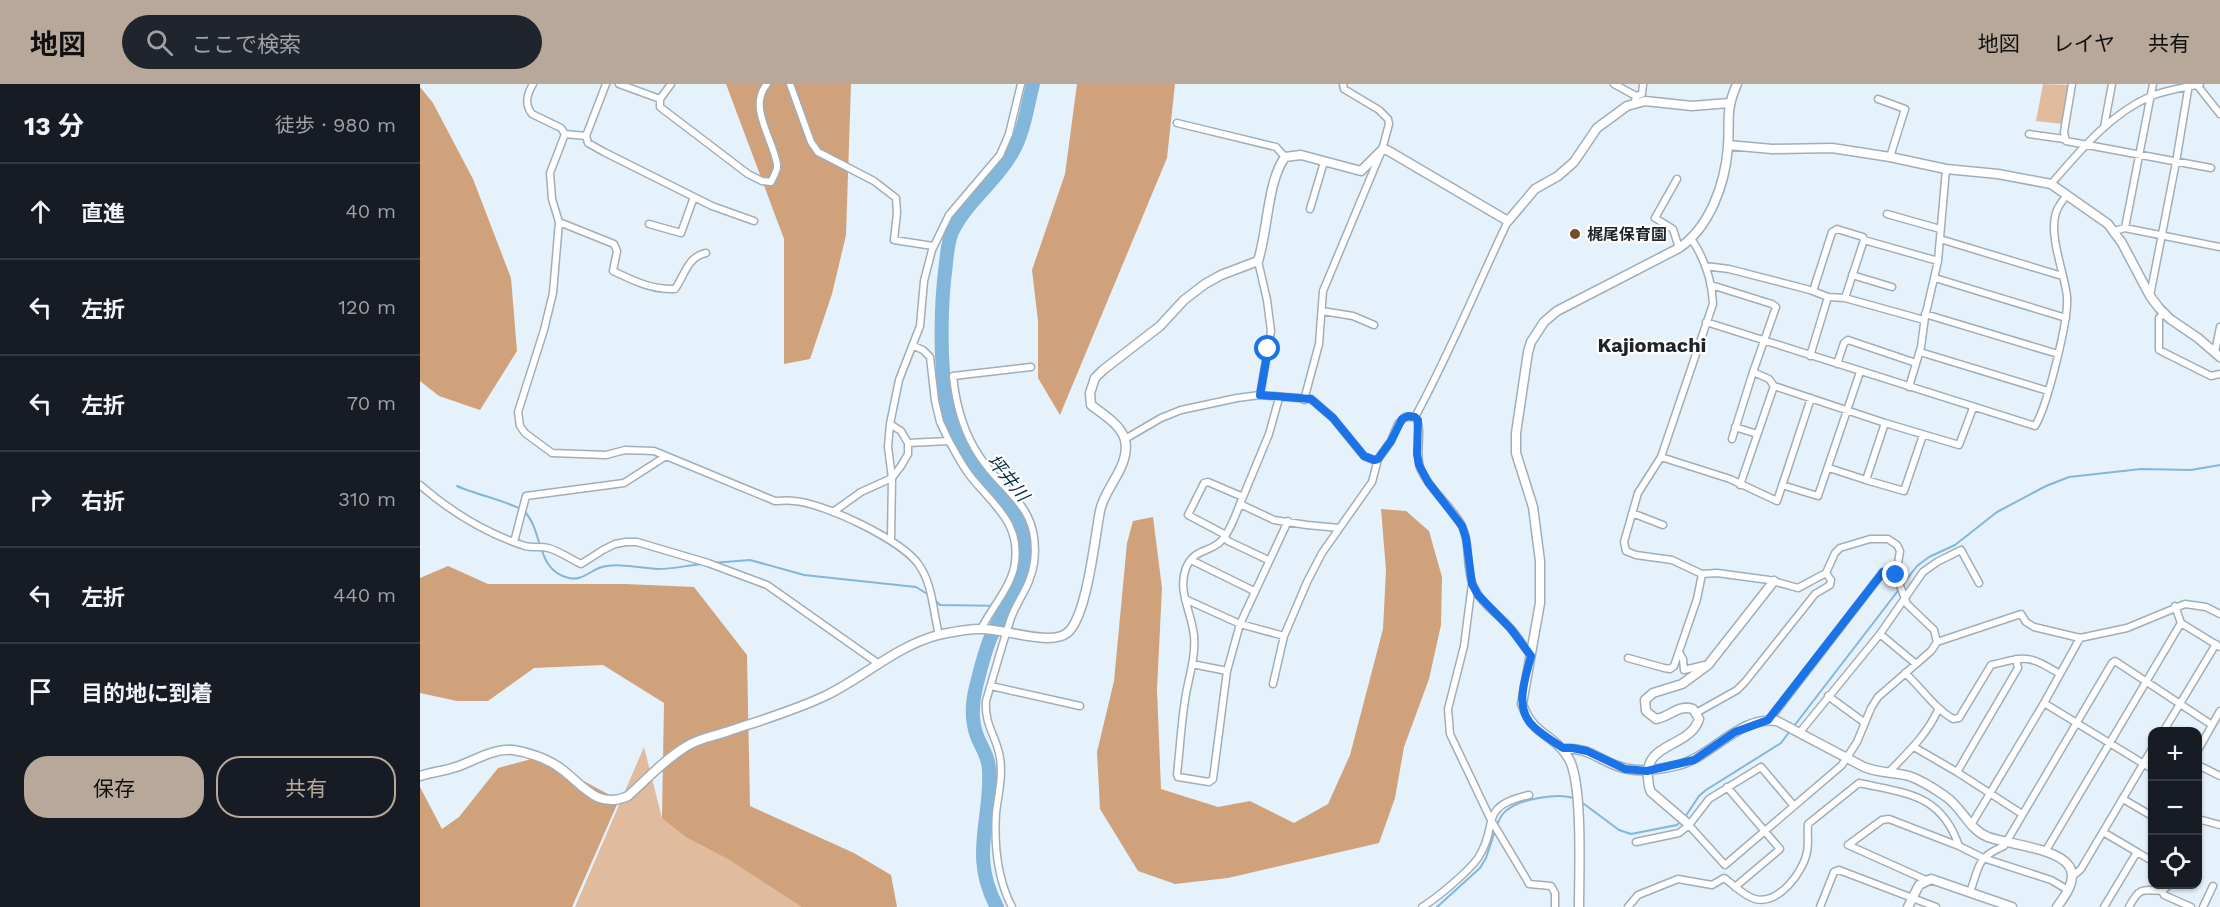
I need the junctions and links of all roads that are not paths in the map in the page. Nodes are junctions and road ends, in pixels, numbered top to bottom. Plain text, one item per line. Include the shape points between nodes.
1 (533, 84) edge
2 (606, 84) edge
3 (619, 84) edge
4 (671, 84) edge
5 (767, 84) edge
6 (790, 84) edge
7 (1021, 84) edge
8 (1343, 84) edge
9 (1614, 84) edge
10 (1643, 84) edge
11 (1737, 84) edge
12 (2072, 84) edge
13 (2112, 84) edge
14 (2153, 84) edge
15 (2198, 84) edge
16 (2189, 85) edge
17 (2152, 95) junction
18 (660, 99) junction
19 (1635, 99) junction
20 (1878, 99) dead end
21 (1730, 103) junction
22 (2220, 114) edge
23 (1178, 123) dead end
24 (2104, 127) junction
25 (565, 134) junction
26 (2029, 134) dead end
27 (586, 136) junction
28 (2064, 139) junction
29 (1728, 145) junction
30 (2086, 145) junction
31 (1382, 150) junction
32 (2139, 154) junction
33 (1890, 157) junction
34 (1285, 158) junction
35 (1324, 162) junction
36 (2176, 162) junction
37 (2211, 168) dead end
38 (1946, 169) junction
39 (1677, 179) dead end
40 (2051, 184) junction
41 (2067, 195) junction
42 (694, 197) junction
43 (1310, 209) dead end
44 (1887, 214) dead end
45 (754, 221) dead end
46 (1508, 221) junction
47 (559, 222) junction
48 (649, 224) dead end
49 (2125, 228) junction
50 (1940, 229) junction
51 (2114, 231) junction
52 (2162, 235) junction
53 (1940, 238) junction
54 (1692, 240) junction
55 (1864, 240) junction
56 (933, 246) junction
57 (2220, 247) edge
58 (1679, 248) junction
59 (706, 253) dead end
60 (1258, 261) junction
61 (1938, 261) junction
62 (1705, 266) junction
63 (1852, 275) junction
64 (2062, 276) junction
65 (1935, 278) junction
66 (1711, 285) junction
67 (1892, 287) dead end
68 (1813, 291) junction
69 (2150, 296) junction
70 (1828, 297) junction
71 (1845, 298) junction
72 (1322, 311) junction
73 (2164, 313) junction
74 (1925, 317) junction
75 (2066, 318) junction
76 (1706, 322) junction
77 (1374, 325) dead end
78 (2220, 327) edge
79 (1765, 341) junction
80 (914, 346) junction
81 (1920, 352) junction
82 (2058, 354) junction
83 (2217, 355) edge
84 (1810, 356) junction
85 (1916, 363) junction
86 (1837, 364) junction
87 (1031, 367) dead end
88 (1753, 372) junction
89 (1860, 372) junction
90 (2220, 374) edge
91 (1774, 386) junction
92 (1909, 387) junction
93 (2048, 391) junction
94 (1260, 395) junction
95 (1279, 398) junction
96 (1811, 398) junction
97 (1304, 400) junction
98 (1973, 408) junction
99 (1848, 411) junction
100 (1415, 417) junction
101 (1885, 423) junction
102 (890, 424) junction
103 (1735, 427) junction
104 (1757, 434) junction
105 (1923, 435) junction
106 (1125, 439) junction
107 (1731, 439) dead end
108 (950, 441) junction
109 (908, 443) junction
110 (666, 456) junction
111 (1661, 457) junction
112 (1378, 459) junction
113 (1829, 468) junction
114 (891, 478) junction
115 (1866, 480) junction
116 (420, 485) edge
117 (1740, 485) junction
118 (1782, 485) junction
119 (1243, 497) junction
120 (1240, 504) junction
121 (833, 512) junction
122 (1632, 513) junction
123 (1288, 521) junction
124 (1663, 525) dead end
125 (1339, 528) junction
126 (1225, 537) junction
127 (891, 540) junction
128 (514, 542) junction
129 (1191, 560) junction
130 (1268, 560) junction
131 (1897, 568) junction
132 (1826, 573) junction
133 (1702, 574) junction
134 (1774, 581) junction
135 (1978, 582) dead end
136 (1472, 584) junction
137 (1254, 591) junction
138 (1905, 597) junction
139 (1185, 599) junction
140 (2175, 606) junction
141 (2220, 614) edge
142 (2181, 623) junction
143 (1240, 624) junction
144 (983, 629) junction
145 (1005, 631) junction
146 (1880, 634) junction
147 (939, 635) junction
148 (1284, 636) junction
149 (2080, 638) junction
150 (1937, 642) junction
151 (2218, 646) edge
152 (1680, 654) junction
153 (1531, 656) junction
154 (1628, 658) dead end
155 (2016, 659) junction
156 (1192, 663) junction
157 (879, 664) junction
158 (1916, 664) junction
159 (1708, 665) junction
160 (1227, 671) junction
161 (1905, 673) junction
162 (2060, 675) junction
163 (2147, 680) junction
164 (1273, 684) dead end
165 (991, 686) junction
166 (1828, 696) junction
167 (2044, 703) junction
168 (2180, 703) junction
169 (1080, 706) dead end
170 (1938, 710) junction
171 (2220, 711) edge
172 (1696, 713) junction
173 (1768, 720) junction
174 (1865, 723) junction
175 (2076, 724) junction
176 (2212, 725) junction
177 (2166, 727) edge
178 (1800, 732) junction
179 (2109, 743) junction
180 (2202, 743) edge
181 (1914, 747) junction
182 (1563, 748) junction
183 (2148, 755) edge
184 (1848, 758) junction
185 (2143, 764) junction
186 (2148, 767) edge
187 (2202, 767) edge
188 (1647, 771) junction
189 (1957, 772) junction
190 (1888, 773) junction
191 (420, 776) edge
192 (2220, 776) edge
193 (1727, 786) junction
194 (1990, 793) junction
195 (1529, 795) dead end
196 (2122, 799) junction
197 (1794, 806) junction
198 (2022, 814) junction
199 (2148, 814) edge
200 (2202, 820) edge
201 (1685, 821) junction
202 (1492, 822) junction
203 (1971, 825) junction
204 (2220, 825) edge
205 (1765, 829) junction
206 (2103, 832) junction
207 (2008, 841) junction
208 (1636, 842) dead end
209 (1959, 846) junction
210 (2045, 852) junction
211 (2137, 852) junction
212 (1983, 858) junction
213 (2148, 859) edge
214 (2073, 876) junction
215 (1926, 880) junction
216 (2213, 886) dead end
217 (1735, 887) junction
218 (2165, 889) edge
219 (2068, 890) junction
220 (2162, 891) junction
221 (1970, 892) junction
222 (1912, 897) junction
223 (1821, 906) edge
224 (1012, 907) edge
225 (1422, 907) edge
226 (1555, 907) edge
227 (1579, 907) edge
228 (1628, 907) edge
229 (1829, 907) edge
230 (1908, 907) edge
231 (1936, 907) edge
232 (2012, 907) edge
233 (2057, 907) edge
234 (2104, 907) edge
235 (2129, 907) edge
236 (2191, 907) edge
237 (2203, 907) edge

1 - 25 street via 528,93 528,109
2 - 27 street
3 - 18 street
4 - 18 street
5 - 18 street via 760,97 760,108 778,166 771,182 748,174 660,107
6 - 56 street via 818,152 874,181 896,198 894,240
7 - 56 street via 1000,155 949,215
8 - 31 street via 1344,89 1388,119
9 - 19 street
10 - 19 street via 1642,94
11 - 21 street
12 - 28 street
13 - 24 street
14 - 17 street
15 - 16 street
15 - 22 street
16 - 17 street
16 - 36 street
17 - 24 street
17 - 32 street
19 - 21 street via 1692,106
19 - 46 street via 1601,124 1574,162 1535,189
20 - 33 street via 1905,110
21 - 29 street
23 - 34 street via 1276,147
24 - 30 street
25 - 27 street
25 - 47 street via 550,173
26 - 28 street
27 - 42 street via 591,145
28 - 30 street
29 - 33 street via 1832,148
29 - 54 street via 1724,174 1709,214
30 - 32 street
30 - 40 street
31 - 35 street via 1362,171
31 - 46 street
31 - 72 street via 1323,291
32 - 36 street
32 - 49 street
33 - 38 street
34 - 35 street via 1301,155
34 - 60 street via 1277,171
35 - 43 street
36 - 37 street
36 - 52 street
38 - 40 street
38 - 50 street
39 - 58 street via 1655,218 1673,229
40 - 41 street
41 - 51 street via 2105,220
41 - 64 street via 2055,221
42 - 45 street
42 - 48 street via 681,233
44 - 50 street
46 - 100 street
47 - 59 street via 614,244 617,251 613,271 656,289 675,289 693,259
47 - 110 street via 553,293 518,412 520,426 552,453 606,455 625,450 654,450
49 - 51 street
49 - 52 street
50 - 53 street
51 - 69 street
52 - 57 street
52 - 69 street
53 - 61 street
53 - 64 street
54 - 58 street
54 - 62 street
55 - 61 street
55 - 63 street
55 - 68 street via 1833,230
56 - 80 street
58 - 153 street via 1557,311 1531,342 1516,453 1533,507 1540,561 1540,603
60 - 94 street via 1271,332
60 - 106 street via 1205,284 1095,378 1091,405
61 - 65 street
62 - 66 street
62 - 68 street
63 - 67 street
63 - 71 street
64 - 75 street via 2067,296
65 - 74 street
65 - 75 street
66 - 76 street via 1713,304
66 - 79 street via 1775,306
68 - 70 street
69 - 73 street
70 - 71 street
70 - 84 street
71 - 74 street
72 - 77 street
72 - 97 street via 1319,344
73 - 83 street
73 - 90 street via 2159,318 2159,350 2211,376
74 - 81 street
74 - 82 street
75 - 82 street
76 - 79 street
76 - 111 street
78 - 83 street
79 - 84 street
79 - 88 street
80 - 102 street via 899,381
80 - 108 street via 930,357 940,422
81 - 85 street
81 - 93 street
82 - 93 street
84 - 86 street
85 - 86 street via 1848,340
85 - 92 street
86 - 89 street
87 - 145 street via 953,376 956,403 968,439 1015,496 1032,530 1035,546 1031,577
88 - 91 street via 1769,379
88 - 103 street
89 - 92 street
89 - 99 street
91 - 96 street
91 - 104 street
92 - 98 street
93 - 98 street via 2034,427
94 - 95 street
94 - 106 street via 1181,410
95 - 97 street
95 - 119 street
96 - 99 street
96 - 118 street
97 - 112 street via 1311,399 1333,418 1364,456
98 - 105 street via 1959,445
99 - 101 street
99 - 113 street
100 - 112 street via 1402,419
100 - 136 street via 1419,465 1462,526
101 - 105 street
101 - 115 street
102 - 109 street via 901,431
102 - 114 street
103 - 104 street
103 - 107 street
104 - 117 street
105 - 115 street via 1904,491
106 - 145 street via 1122,464 1102,502 1091,567 1073,626 1056,638
108 - 109 street
108 - 144 street via 970,476 1006,516 1014,540 1013,569
109 - 114 street via 908,454
110 - 121 street via 775,501 795,501
110 - 128 street via 624,483 526,496
111 - 117 street
111 - 122 street via 1641,487
112 - 125 street via 1372,482
113 - 115 street
113 - 118 street via 1818,496
114 - 121 street via 861,492
114 - 127 street
116 - 128 street via 468,521
117 - 118 street via 1777,501
119 - 120 street
119 - 126 street via 1204,483 1188,513 1188,517
120 - 123 street via 1274,520
120 - 126 street
121 - 127 street
122 - 124 street
122 - 133 street via 1626,551 1672,560
123 - 125 street
123 - 130 street
125 - 148 street via 1307,582
126 - 129 street
126 - 130 street
127 - 147 street via 920,566 929,585
128 - 157 street via 547,548 581,564 615,544 626,542 708,563 767,585
129 - 137 street
129 - 139 street via 1184,576
130 - 137 street
131 - 132 street via 1900,551 1896,545 1875,538 1840,548
131 - 138 street via 1897,581
131 - 173 street via 1883,572
132 - 134 street via 1798,588
132 - 172 street via 1830,585 1815,594 1745,682
133 - 134 street
133 - 152 street
134 - 159 street
135 - 138 street via 1961,550 1923,572
136 - 153 street
136 - 202 street via 1448,723 1456,750
137 - 143 street
138 - 146 street
138 - 150 street via 1906,604 1934,630
139 - 143 street
139 - 156 street via 1194,635
140 - 141 street via 2195,605
140 - 142 street
140 - 149 street via 2127,628
142 - 151 street
142 - 163 street
143 - 148 street
143 - 160 street
144 - 145 street
144 - 147 street
145 - 165 street
146 - 158 street
146 - 166 street
147 - 157 street via 904,648
148 - 164 street
149 - 150 street via 2034,627 2021,614
149 - 162 street
150 - 158 street
151 - 168 street
152 - 154 street via 1670,669
152 - 159 street via 1684,670
153 - 182 street via 1522,704 1526,718
155 - 162 street via 2035,660
155 - 170 street via 1991,665 1959,718 1953,719
155 - 189 street via 2018,668
156 - 160 street
156 - 160 street via 1178,777 1209,782 1213,779
157 - 191 street via 802,706 688,745 628,796 618,800 598,798 557,766 514,750
158 - 161 street
159 - 172 street via 1682,684 1653,693 1645,700 1646,711 1656,719 1686,707
161 - 170 street
161 - 174 street via 1878,697
162 - 167 street
163 - 168 street
163 - 175 street via 2115,661
163 - 179 street
165 - 169 street
165 - 224 street via 985,713 1000,757 1001,773 996,854
166 - 174 street
166 - 178 street
167 - 175 street
167 - 194 street
168 - 176 street
168 - 177 street
170 - 181 street
171 - 176 street
172 - 188 street via 1698,719 1692,732 1652,757
173 - 178 street
173 - 188 street via 1735,732 1694,760
174 - 184 street
175 - 179 street
175 - 198 street
176 - 180 street
178 - 184 street
179 - 185 street
179 - 210 street
181 - 189 street
181 - 190 street
182 - 188 street via 1587,751 1625,769
182 - 227 street via 1576,785
183 - 185 street
184 - 190 street via 1875,772
184 - 197 street
185 - 186 street
185 - 196 street
187 - 192 street
188 - 201 street via 1651,792
189 - 194 street
190 - 203 street via 1910,776 1942,794 1954,802
193 - 197 street via 1761,767
193 - 201 street
193 - 205 street
194 - 198 street
194 - 203 street
195 - 202 street via 1502,804
196 - 199 street
196 - 206 street
197 - 205 street
198 - 207 street
200 - 204 street
201 - 205 street via 1725,865
201 - 208 street via 1674,835
202 - 225 street via 1474,862
202 - 226 street via 1529,884 1551,886
203 - 207 street via 1989,838
205 - 217 street via 1780,849
206 - 211 street
206 - 214 street
207 - 210 street
207 - 212 street
209 - 212 street
209 - 215 street via 1889,819 1882,819 1848,845
209 - 217 street via 1947,819 1928,802 1859,783 1808,824 1808,850 1799,872 1781,892 1758,900
210 - 214 street via 2062,859
211 - 213 street
211 - 234 street
212 - 219 street via 2050,880
212 - 221 street
214 - 219 street
215 - 221 street via 1938,880
215 - 222 street
216 - 237 street
217 - 228 street via 1724,878 1712,885 1678,879 1638,895
218 - 220 street
219 - 233 street
220 - 235 street via 2141,890
220 - 236 street
221 - 232 street
222 - 223 street via 1839,870 1834,872
222 - 230 street
222 - 231 street
223 - 229 street

